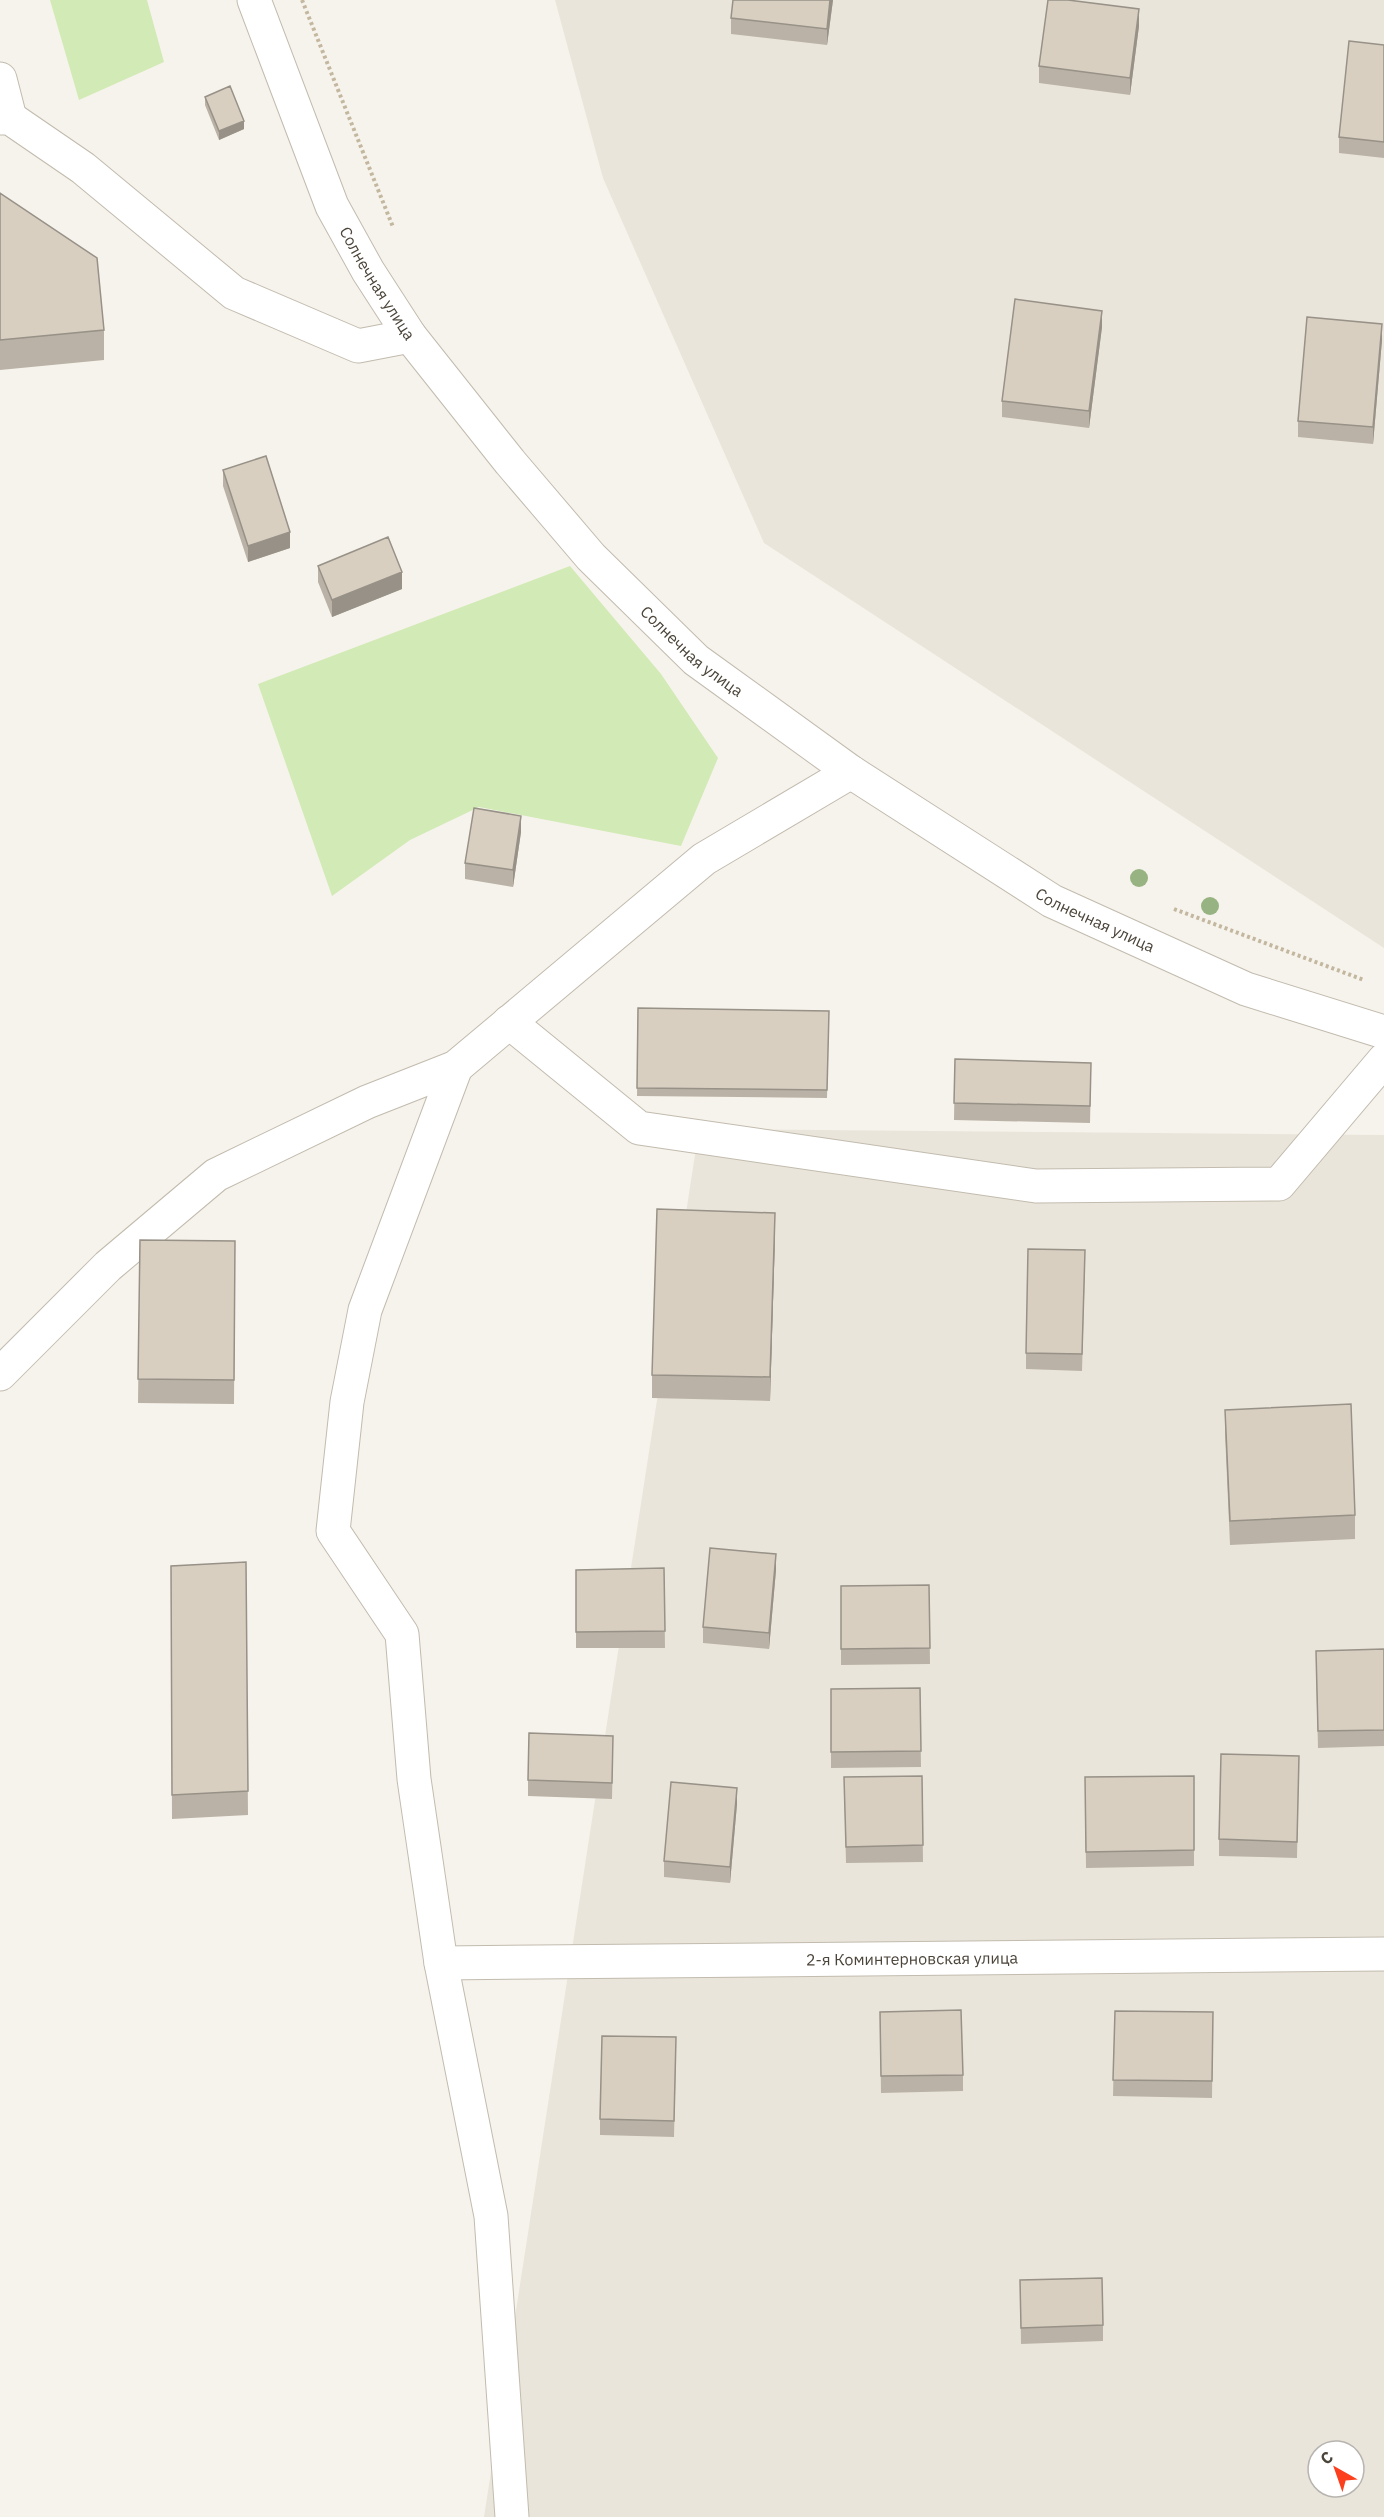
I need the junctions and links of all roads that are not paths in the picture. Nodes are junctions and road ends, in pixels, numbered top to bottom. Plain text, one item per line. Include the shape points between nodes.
1 (254, 0) edge
2 (0, 79) edge
3 (5, 118) edge
4 (410, 336) junction
5 (850, 772) junction
6 (509, 1022) junction
7 (1384, 1032) edge
8 (1384, 1060) edge
9 (456, 1067) junction
10 (0, 1374) edge
11 (1384, 1954) edge
12 (441, 1963) junction
13 (512, 2517) edge

1 - 4 street, Солнечная улица via 332,206
2 - 3 street
3 - 4 street via 83,168 234,292 358,346
4 - 5 street, Солнечная улица via 510,462 615,580 696,660
5 - 6 street via 704,859
5 - 7 street, Солнечная улица via 1052,901 1246,989
6 - 8 street via 639,1128 1036,1186 1279,1184
6 - 9 street
9 - 10 street via 367,1102 216,1175 108,1266
9 - 12 street via 365,1310 347,1402 333,1531 402,1634 414,1779
11 - 12 street, 2-я Коминтерновская улица
12 - 13 street via 491,2216

